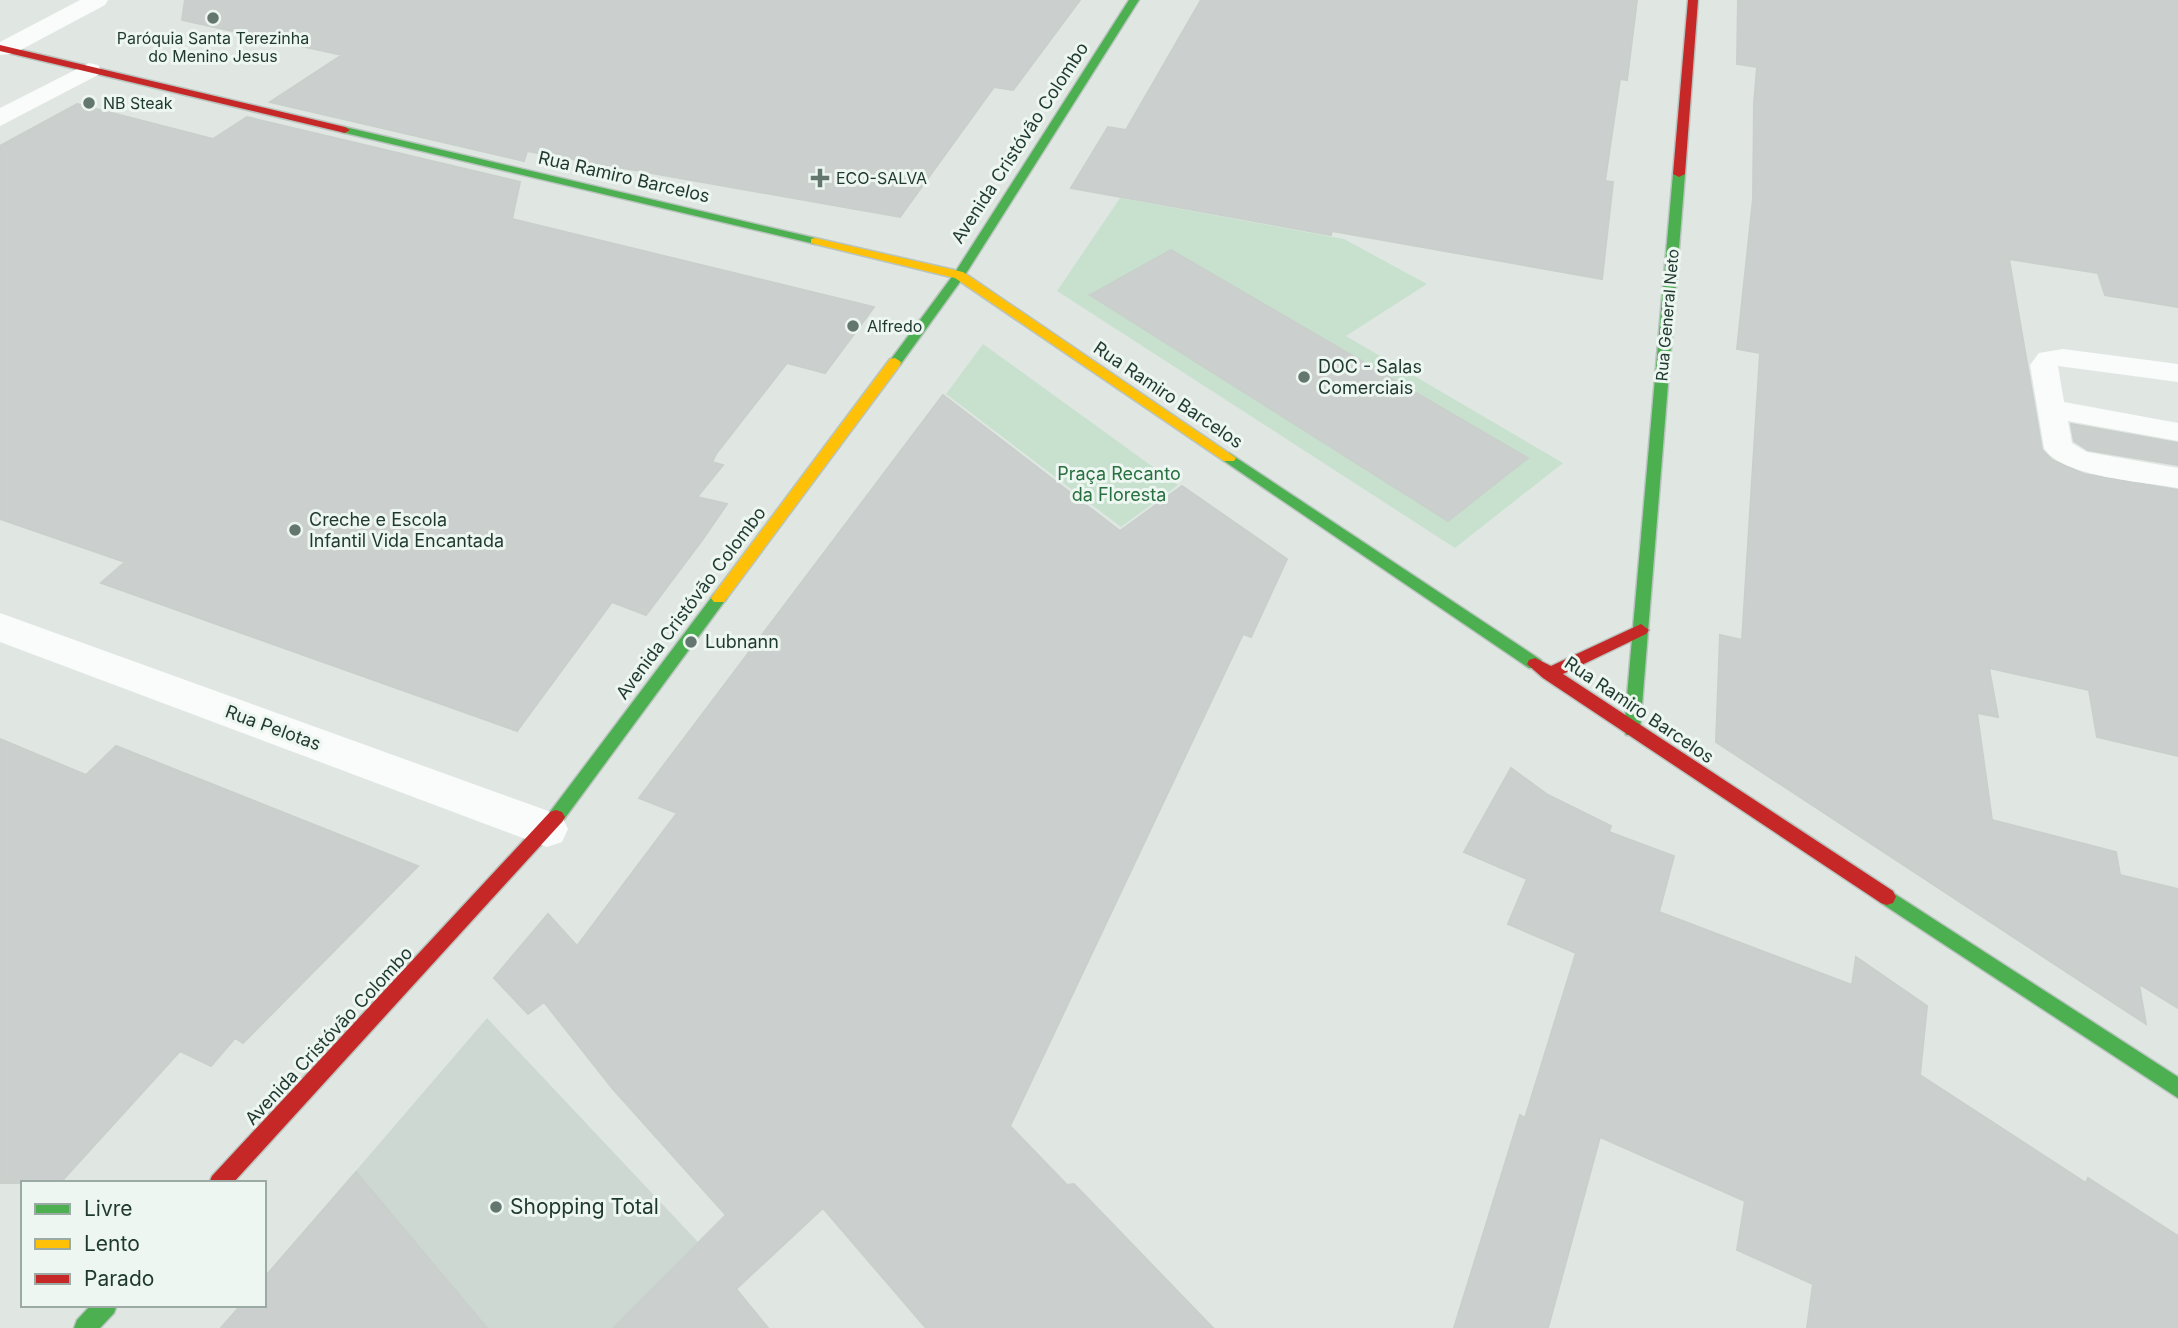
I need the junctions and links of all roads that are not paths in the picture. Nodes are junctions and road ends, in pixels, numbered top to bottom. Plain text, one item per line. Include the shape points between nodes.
1 (97, 0) edge
2 (1135, 0) edge
3 (1693, 0) edge
4 (3, 48) edge
5 (89, 70) junction
6 (0, 118) edge
7 (985, 233) junction
8 (992, 254) dead end
9 (958, 275) junction
10 (1001, 286) dead end
11 (1029, 324) junction
12 (2178, 373) edge
13 (2053, 409) junction
14 (2178, 432) edge
15 (2178, 478) edge
16 (0, 627) edge
17 (1641, 630) junction
18 (1549, 674) junction
19 (1632, 730) junction
20 (547, 829) junction
21 (2178, 1088) edge
22 (221, 1181) edge
23 (104, 1307) edge
24 (85, 1328) edge

1 - 4 street
2 - 7 street, Avenida Cristóvão Colombo
3 - 17 street, Rua General Neto
4 - 5 street, Rua Ramiro Barcelos
5 - 6 street
5 - 9 street, Rua Ramiro Barcelos
7 - 8 street
7 - 9 street, Avenida Cristóvão Colombo
9 - 11 street, Rua Ramiro Barcelos
9 - 20 street, Avenida Cristóvão Colombo
10 - 11 street via 1004,296
11 - 18 street, Rua Ramiro Barcelos
12 - 13 lane via 2049,359 2044,365
13 - 14 lane
13 - 15 lane via 2058,448 2067,455
16 - 20 street, Rua Pelotas
17 - 18 street
17 - 19 street, Rua General Neto
18 - 19 street, Rua Ramiro Barcelos
19 - 21 street, Rua Ramiro Barcelos
20 - 22 street, Avenida Cristóvão Colombo
23 - 24 street

